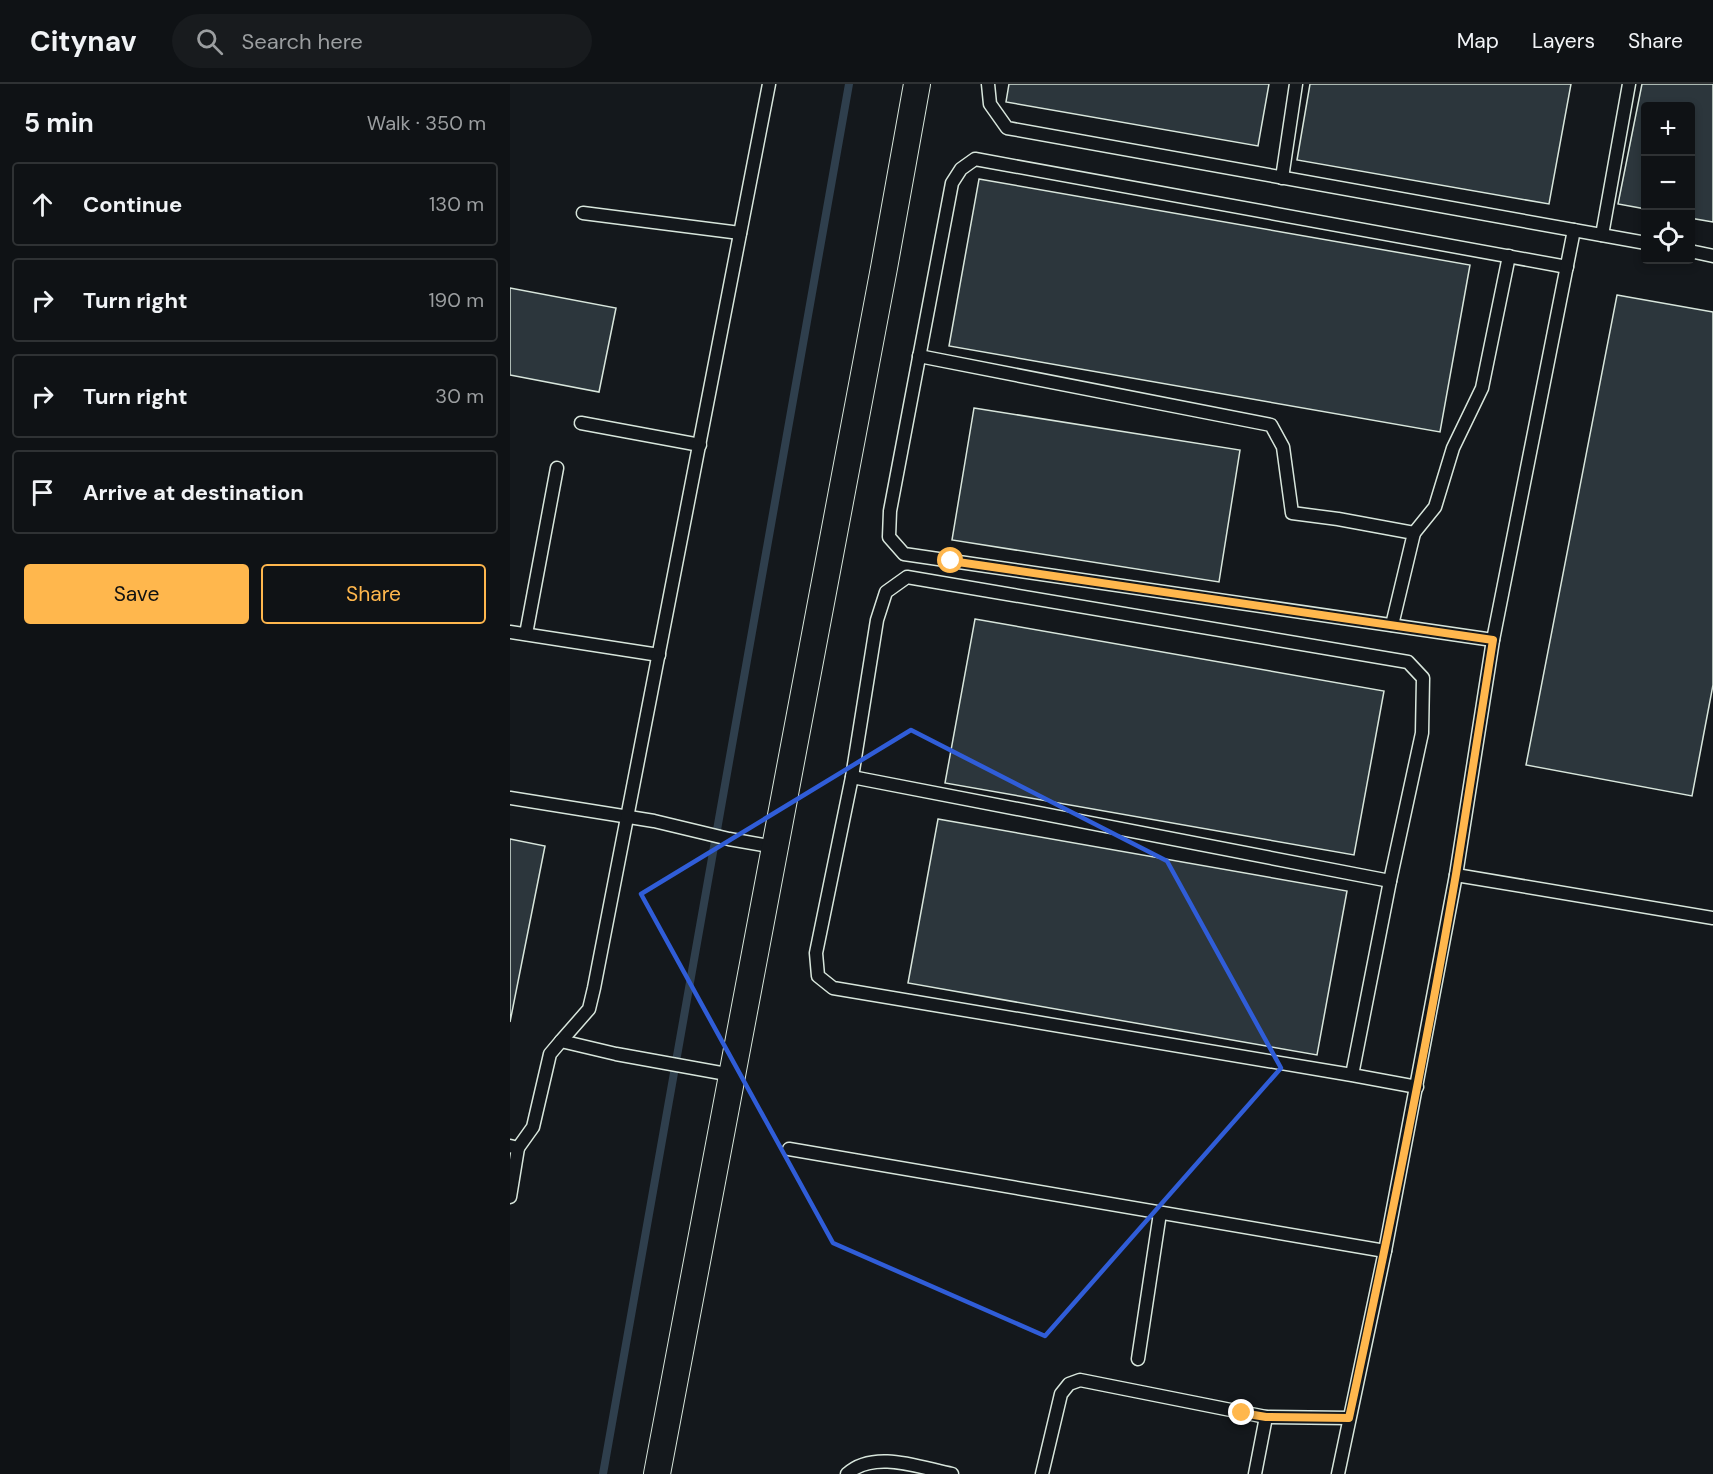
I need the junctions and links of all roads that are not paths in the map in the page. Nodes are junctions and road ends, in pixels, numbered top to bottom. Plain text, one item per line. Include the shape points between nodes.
1 (769, 84) edge
2 (917, 84) edge
3 (988, 84) edge
4 (1296, 84) edge
5 (1629, 84) edge
6 (1282, 178) junction
7 (583, 213) dead end
8 (1574, 230) junction
9 (740, 233) junction
10 (1602, 235) junction
11 (1641, 242) edge
12 (1695, 252) edge
13 (1713, 255) edge
14 (1509, 256) junction
15 (1567, 267) junction
16 (919, 356) junction
17 (581, 423) dead end
18 (700, 445) junction
19 (557, 468) dead end
20 (1414, 533) junction
21 (1392, 625) junction
22 (510, 632) edge
23 (526, 634) junction
24 (1493, 640) junction
25 (659, 655) junction
26 (852, 777) junction
27 (510, 798) edge
28 (626, 816) junction
29 (776, 847) junction
30 (1456, 875) junction
31 (1390, 881) junction
32 (1713, 918) edge
33 (561, 1041) junction
34 (732, 1075) junction
35 (1352, 1075) junction
36 (1417, 1087) junction
37 (514, 1147) edge
38 (789, 1149) dead end
39 (510, 1197) edge
40 (1160, 1213) junction
41 (1385, 1251) junction
42 (1138, 1359) dead end
43 (1266, 1417) junction
44 (1349, 1418) junction
45 (657, 1474) edge
46 (847, 1474) edge
47 (952, 1474) edge
48 (1042, 1474) edge
49 (1255, 1474) edge
50 (1338, 1474) edge

1 - 9 lane
2 - 29 street
3 - 6 lane via 990,104 1006,128
4 - 6 lane
5 - 10 lane
6 - 8 lane
7 - 9 lane
8 - 10 lane
8 - 15 lane
9 - 18 lane
10 - 11 lane
12 - 13 lane
14 - 15 lane
14 - 16 lane via 975,159 961,169 952,183
14 - 20 lane via 1482,388 1453,447 1435,507
15 - 24 lane
16 - 20 lane via 1271,425 1282,447 1292,513
16 - 21 lane via 890,511 889,537 904,554
17 - 18 lane
18 - 25 lane
19 - 23 lane
20 - 21 lane
21 - 24 lane
22 - 23 lane
23 - 25 lane
24 - 30 lane
25 - 28 lane
26 - 31 lane
26 - 31 lane via 877,620 886,592 907,577 1408,662 1423,678 1422,733
26 - 35 lane via 816,953 818,976 833,988
27 - 28 lane
28 - 29 lane
28 - 33 lane via 589,1009
29 - 34 street
30 - 32 lane
30 - 36 lane
31 - 35 lane
33 - 34 lane
33 - 37 lane via 550,1054 533,1127
34 - 45 street
35 - 36 lane
36 - 41 lane
37 - 39 lane
38 - 40 lane
40 - 41 lane
40 - 42 lane
41 - 44 lane
43 - 44 lane
43 - 48 lane via 1080,1380 1069,1384 1061,1394
43 - 49 lane
44 - 50 lane
46 - 47 lane via 855,1467 887,1461

